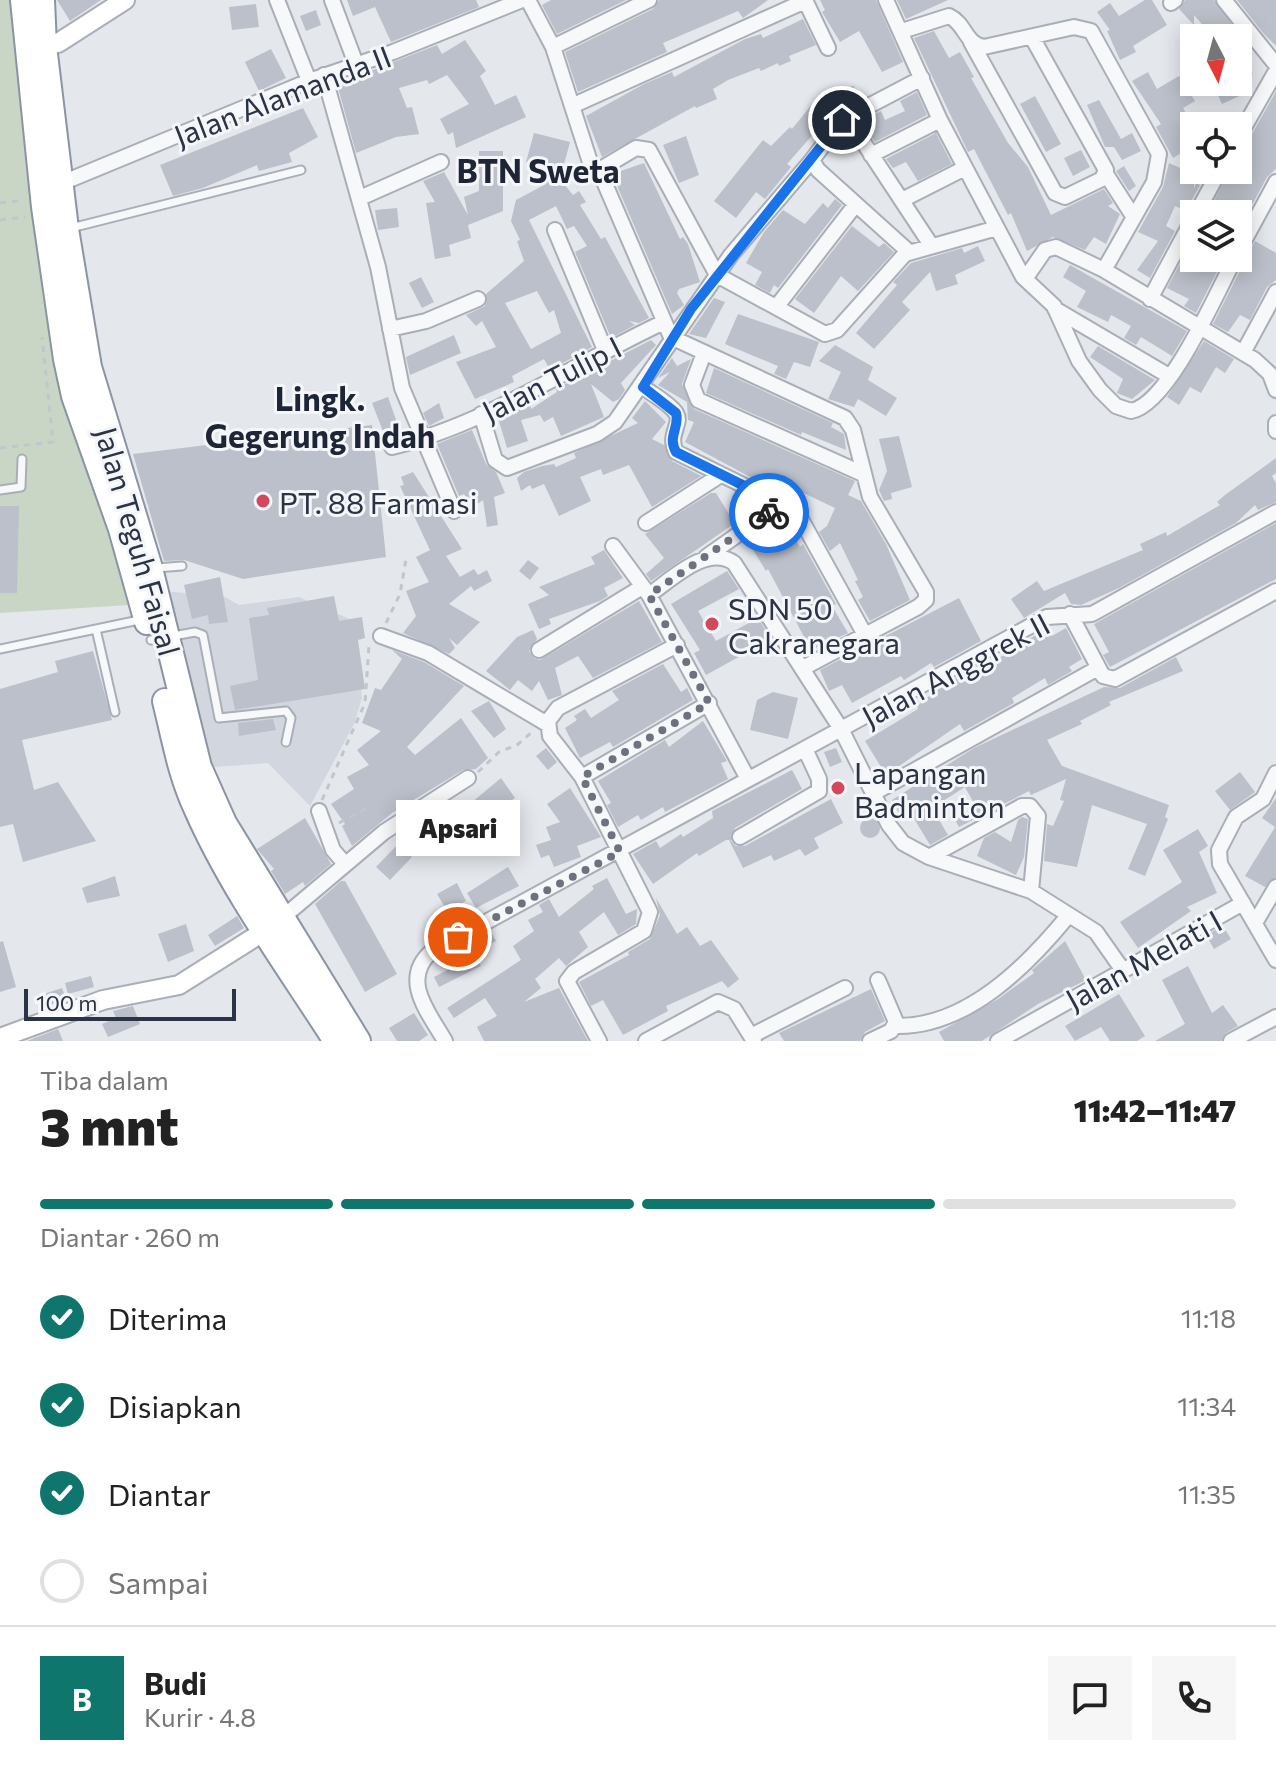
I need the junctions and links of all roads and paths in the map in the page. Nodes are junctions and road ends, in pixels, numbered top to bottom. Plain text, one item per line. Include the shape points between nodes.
1 (23, 0) edge
2 (42, 0) edge
3 (125, 0) edge
4 (277, 0) edge
5 (332, 0) edge
6 (525, 0) edge
7 (649, 0) edge
8 (805, 0) edge
9 (886, 0) edge
10 (1224, 0) edge
11 (902, 31) junction
12 (1033, 39) junction
13 (971, 42) junction
14 (35, 47) junction
15 (553, 47) junction
16 (828, 48) dead end
17 (356, 64) junction
18 (1276, 65) edge
19 (1276, 71) edge
20 (324, 75) junction
21 (922, 78) junction
22 (309, 81) junction
23 (574, 105) junction
24 (1252, 113) edge
25 (846, 116) junction
26 (940, 120) junction
27 (871, 155) junction
28 (812, 160) junction
29 (441, 162) dead end
30 (965, 168) junction
31 (301, 170) dead end
32 (599, 170) junction
33 (1106, 174) junction
34 (1276, 182) edge
35 (48, 190) junction
36 (360, 198) junction
37 (902, 200) junction
38 (0, 203) edge
39 (856, 204) junction
40 (1133, 216) junction
41 (0, 220) edge
42 (30, 220) dead end
43 (1252, 226) edge
44 (997, 228) junction
45 (66, 229) junction
46 (555, 230) dead end
47 (1180, 244) edge
48 (931, 245) junction
49 (905, 254) junction
50 (1104, 270) junction
51 (1228, 272) edge
52 (717, 275) junction
53 (1025, 279) junction
54 (1276, 292) edge
55 (478, 299) dead end
56 (1150, 299) junction
57 (777, 306) junction
58 (69, 307) junction
59 (1055, 309) junction
60 (664, 322) junction
61 (1200, 325) junction
62 (390, 329) junction
63 (42, 331) dead end
64 (671, 337) junction
65 (605, 350) junction
66 (704, 353) junction
67 (1243, 353) junction
68 (1169, 376) junction
69 (643, 387) junction
70 (1276, 390) edge
71 (481, 414) junction
72 (1276, 423) edge
73 (1276, 431) edge
74 (422, 440) junction
75 (392, 447) dead end
76 (0, 448) edge
77 (22, 459) dead end
78 (863, 474) junction
79 (719, 476) junction
80 (0, 490) edge
81 (781, 504) junction
82 (454, 511) dead end
83 (1276, 512) edge
84 (646, 523) dead end
85 (613, 546) dead end
86 (406, 559) dead end
87 (703, 560) junction
88 (182, 566) dead end
89 (142, 570) junction
90 (645, 591) junction
91 (1276, 591) edge
92 (1070, 614) junction
93 (156, 627) junction
94 (96, 629) junction
95 (864, 633) junction
96 (379, 636) junction
97 (677, 645) junction
98 (0, 649) edge
99 (539, 650) dead end
100 (803, 668) junction
101 (1100, 672) junction
102 (709, 703) junction
103 (115, 712) dead end
104 (545, 723) junction
105 (841, 729) junction
106 (286, 742) dead end
107 (806, 751) junction
108 (1276, 773) edge
109 (582, 777) junction
110 (468, 778) joint
111 (748, 779) junction
112 (874, 793) junction
113 (371, 806) dead end
114 (319, 811) joint
115 (326, 831) junction
116 (740, 837) dead end
117 (620, 852) junction
118 (929, 857) junction
119 (345, 864) junction
120 (1276, 887) edge
121 (1031, 891) junction
122 (1243, 903) junction
123 (1068, 916) junction
124 (1255, 923) junction
125 (274, 924) junction
126 (1276, 960) edge
127 (1122, 969) junction
128 (878, 980) dead end
129 (845, 988) dead end
130 (1276, 1017) edge
131 (895, 1026) junction
132 (0, 1038) edge
133 (752, 1038) edge
134 (346, 1039) edge
135 (1001, 1040) edge
136 (445, 1041) edge
137 (599, 1041) edge
138 (646, 1041) edge
139 (870, 1041) edge
140 (1231, 1041) edge

1 - 14 highway, Jalan Teguh Faisal
2 - 14 highway, Jalan Teguh Faisal
3 - 14 main road via 58,43
4 - 22 street
5 - 17 street
6 - 15 street
6 - 17 street, Jalan Alamanda II
7 - 15 street
8 - 16 street
8 - 23 street
9 - 11 street
10 - 18 street
11 - 13 street via 949,16
11 - 21 street
12 - 13 street via 984,47
12 - 33 street
12 - 40 street via 1083,26 1097,38 1159,154 1154,182
13 - 33 street via 1054,191 1065,197
14 - 35 highway, Jalan Teguh Faisal
15 - 23 street
17 - 20 street, Jalan Alamanda II
19 - 24 street
20 - 22 street, Jalan Alamanda II
20 - 36 street
21 - 25 street
21 - 26 street
22 - 35 street, Jalan Alamanda II
23 - 32 street via 586,153
25 - 27 street
25 - 28 street
26 - 27 street
26 - 30 street
27 - 37 street
28 - 39 street
28 - 52 street
29 - 36 street
30 - 37 street
30 - 44 street
31 - 45 lane
32 - 52 street via 636,148 650,151
32 - 60 street
33 - 40 street
34 - 43 street
35 - 38 path
35 - 45 highway, Jalan Teguh Faisal
35 - 58 highway, Jalan Teguh Faisal
36 - 62 street
37 - 48 street
39 - 49 street
39 - 57 street
40 - 50 street
41 - 42 path
44 - 48 street
44 - 53 street
45 - 58 highway, Jalan Teguh Faisal
46 - 65 street
47 - 56 street
48 - 49 street
49 - 57 street via 833,333 823,334
50 - 53 street via 1053,246
50 - 56 street
51 - 61 street
52 - 57 street
52 - 64 street
53 - 59 street
54 - 67 street
55 - 62 street via 426,321
56 - 61 street
58 - 89 highway, Jalan Teguh Faisal via 74,396
59 - 68 street
59 - 68 street via 1089,376 1116,406 1131,411 1149,404
60 - 64 street
60 - 65 street, Jalan Tulip I
61 - 67 street
61 - 68 street
62 - 74 street via 402,388
63 - 76 path via 53,442
64 - 66 street
64 - 69 street
65 - 71 street, Jalan Tulip I
66 - 78 street via 841,414 853,430
66 - 78 street via 692,385 698,400
67 - 70 street via 1266,369
69 - 71 street via 615,422 597,434 509,468 495,460
69 - 79 street via 676,413 671,439 676,452
71 - 74 street, Jalan Tulip I
72 - 73 street
74 - 75 street, Jalan Tulip I
74 - 82 street
77 - 80 lane via 21,487
78 - 95 street via 870,497 926,600
79 - 81 street
79 - 84 street
81 - 87 street
81 - 95 street via 800,516
83 - 92 street, Jalan Anggrek II via 1092,614
85 - 90 street
86 - 96 path via 400,594
87 - 90 street
87 - 100 street via 717,556 734,563
88 - 89 lane
89 - 93 highway, Jalan Teguh Faisal
90 - 97 street
90 - 99 street
91 - 101 street via 1117,678
92 - 101 street
92 - 105 street, Jalan Anggrek II via 1047,617
93 - 94 lane
93 - 106 lane via 203,635 219,718 286,711 291,718
93 - 125 highway, Jalan Teguh Faisal via 181,769 195,807
94 - 98 lane
94 - 103 lane
95 - 100 street
96 - 104 street via 428,653
96 - 114 path via 370,642 370,674 360,717
97 - 102 street
97 - 104 street via 558,708
100 - 105 street
101 - 112 street
102 - 109 street
102 - 111 street
104 - 109 street
104 - 110 path
105 - 107 street, Jalan Anggrek II
105 - 112 street
107 - 111 street, Jalan Anggrek II
107 - 116 street via 819,791
108 - 122 street via 1263,799 1239,814 1219,850 1220,864
109 - 117 street
110 - 119 street via 412,812
111 - 117 street, Jalan Anggrek II
112 - 118 street via 903,843
113 - 115 path
114 - 115 street
115 - 119 street
117 - 136 street, Jalan Anggrek II via 426,956 417,989
117 - 137 street via 647,903 648,925 567,981
118 - 121 street
118 - 121 street via 1030,806 1038,816
119 - 125 street
120 - 124 street
121 - 123 street
122 - 124 street
122 - 127 street, Jalan Melati I
123 - 127 street via 1096,932
123 - 131 street via 1026,963 993,989 937,1018
124 - 126 street
125 - 132 main road via 179,985 103,1000
125 - 134 highway, Jalan Teguh Faisal
127 - 135 street, Jalan Melati I
128 - 131 street via 896,1016
129 - 133 street
130 - 140 street
131 - 139 street
133 - 138 street via 734,1009 718,1002

